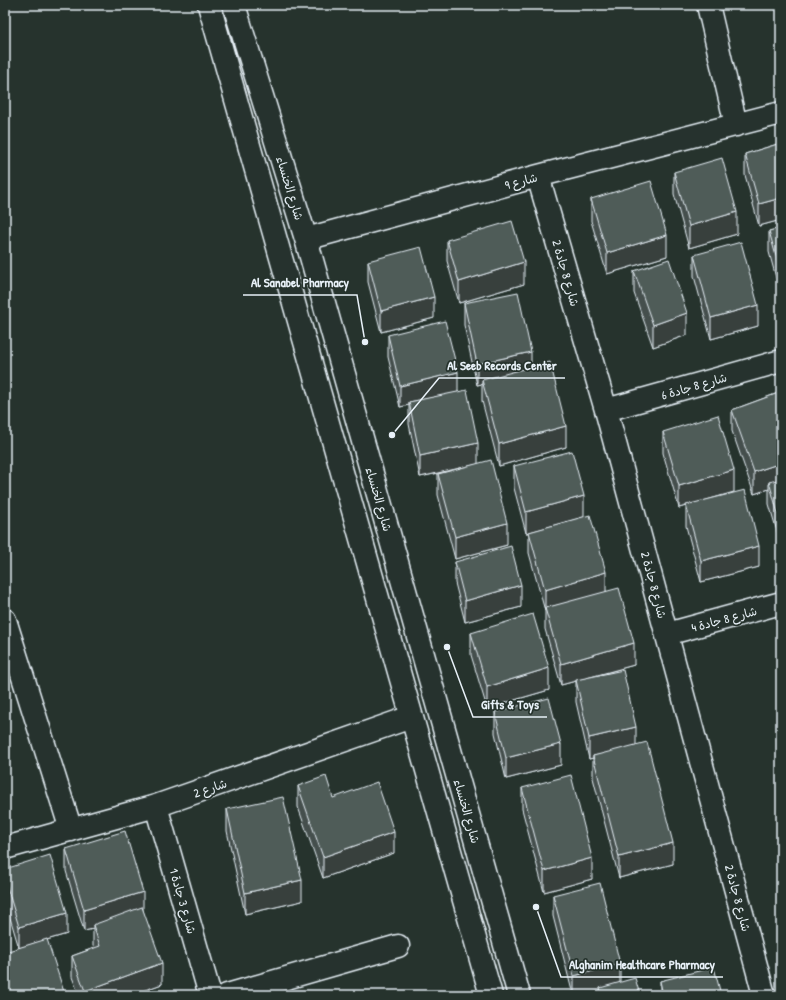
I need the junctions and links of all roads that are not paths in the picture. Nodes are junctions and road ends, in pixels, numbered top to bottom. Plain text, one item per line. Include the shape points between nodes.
1 (209, 5) edge
2 (234, 5) edge
3 (708, 5) edge
4 (781, 113) edge
5 (736, 125) junction
6 (538, 176) junction
7 (306, 240) junction
8 (781, 361) edge
9 (606, 410) junction
10 (781, 603) edge
11 (5, 620) edge
12 (667, 634) junction
13 (412, 717) junction
14 (156, 806) junction
15 (71, 830) junction
16 (5, 848) edge
17 (398, 946) dead end
18 (210, 995) edge
19 (227, 995) edge
20 (491, 995) edge
21 (519, 995) edge
22 (764, 995) edge

1 - 13 street
2 - 7 street, شارع الخنساء
3 - 5 street
4 - 5 street, شارع 9
5 - 6 street, شارع 9
6 - 7 street, شارع 9
6 - 9 street, شارع 8 جادة 2
7 - 21 street, شارع الخنساء
8 - 9 street, شارع 8 جادة 6
9 - 12 street, شارع 8 جادة 2
10 - 12 street, شارع 8 جادة 4
11 - 15 street
12 - 22 street, شارع 8 جادة 2
13 - 14 street, شارع 2
13 - 20 street
14 - 15 street, شارع 2
14 - 18 street, شارع 3 جادة 1
15 - 16 street, شارع 2
17 - 19 street

